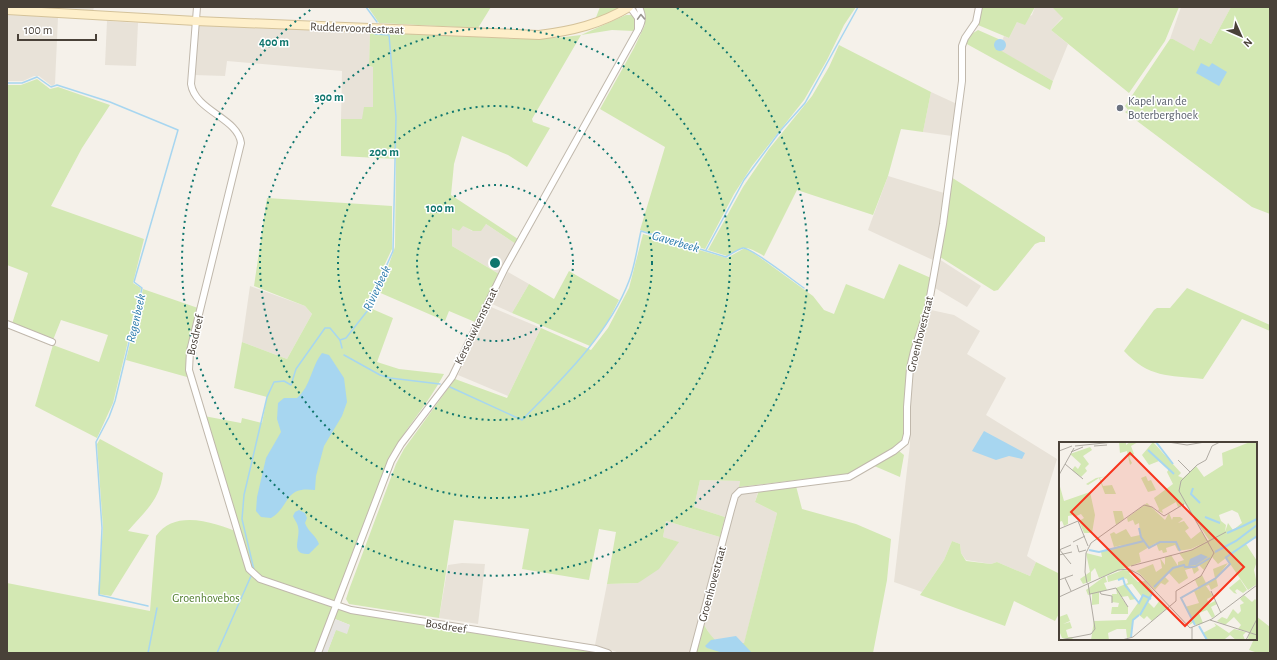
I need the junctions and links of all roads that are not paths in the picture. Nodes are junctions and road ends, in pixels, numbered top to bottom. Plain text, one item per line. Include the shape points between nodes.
1 (197, 7) edge
2 (630, 7) edge
3 (639, 7) edge
4 (979, 7) edge
5 (7, 10) edge
6 (196, 21) junction
7 (638, 30) junction
8 (7, 324) edge
9 (52, 342) dead end
10 (337, 604) junction
11 (318, 653) edge
12 (608, 653) edge
13 (693, 653) edge

1 - 6 street
2 - 6 street, Ruddervoordestraat via 600,23 539,34
2 - 7 street via 638,18
7 -> 3 street via 642,22
4 - 13 street, Groenhovestraat via 976,22 962,46 962,81 943,224 928,308 910,368 905,442 894,452 849,477 740,491 735,496
5 - 6 street, Ruddervoordestraat
6 - 10 street, Bosdreef via 192,92 234,130 241,143 190,351 189,375 249,568 260,580
7 - 10 street, Kersouwkenstraat via 505,268 452,377 395,453
8 - 9 street
10 - 11 street
10 - 12 street, Bosdreef via 351,610

